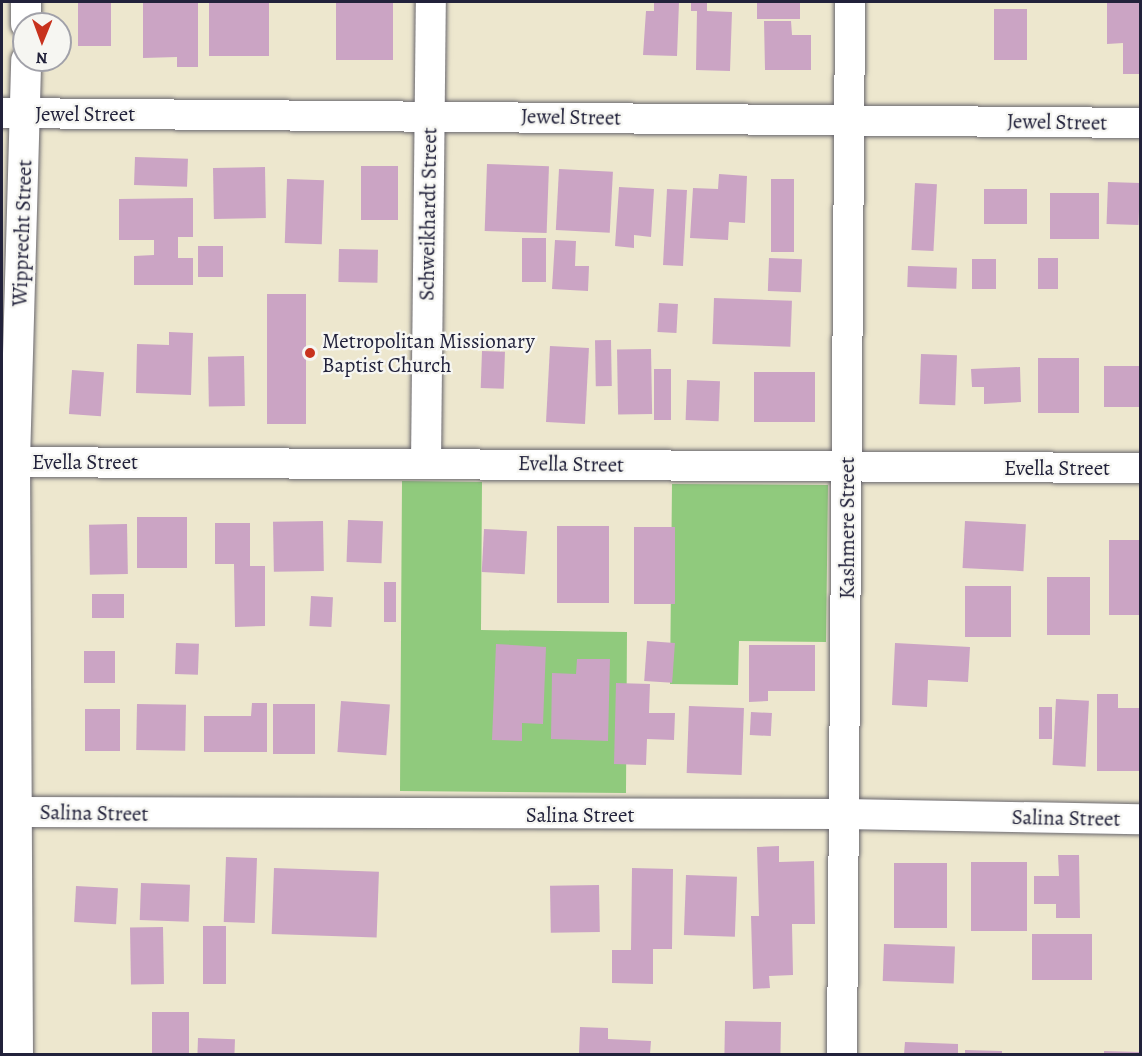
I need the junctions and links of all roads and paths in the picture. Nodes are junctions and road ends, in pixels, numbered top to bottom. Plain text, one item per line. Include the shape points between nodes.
1 (431, 2) edge
2 (850, 2) edge
3 (23, 72) edge
4 (13, 114) edge
5 (430, 116) junction
6 (847, 120) junction
7 (1140, 123) edge
8 (8, 462) edge
9 (426, 463) junction
10 (848, 467) junction
11 (1140, 468) edge
12 (19, 812) junction
13 (843, 814) junction
14 (1140, 819) edge
15 (18, 1054) edge
16 (842, 1054) edge

1 - 5 street, Schweikhardt Street
2 - 6 street, Kashmere Street
3 - 4 street, Wipprecht Street
4 - 5 street, Jewel Street
4 - 8 street, Wipprecht Street
5 - 6 street, Jewel Street
5 - 9 street, Schweikhardt Street
6 - 7 street, Jewel Street
6 - 10 street, Kashmere Street
8 - 9 street, Evella Street
8 - 12 street, Wipprecht Street
9 - 10 street, Evella Street
10 - 11 street, Evella Street
10 - 13 street, Kashmere Street
12 - 13 street, Salina Street
12 - 15 street, Wipprecht Street
13 - 14 street, Salina Street
13 - 16 street, Kashmere Street

